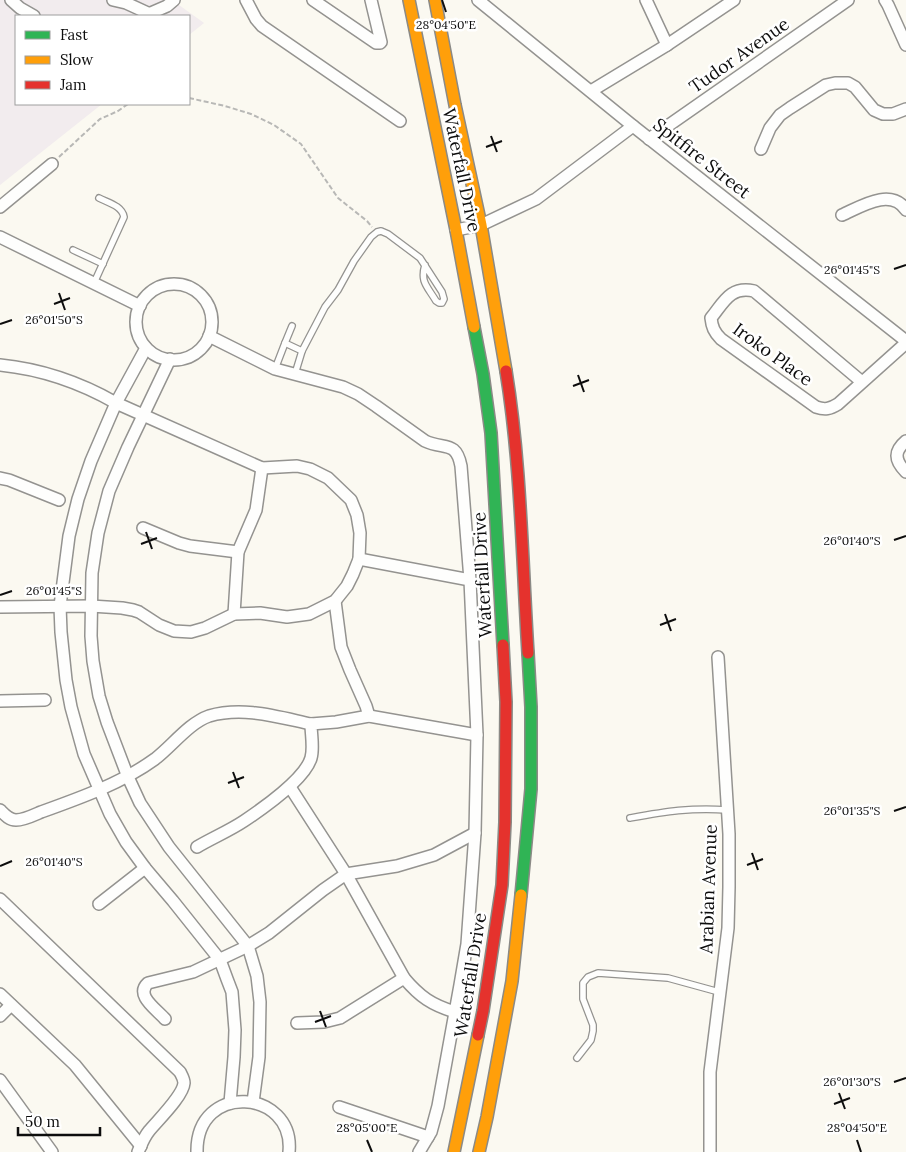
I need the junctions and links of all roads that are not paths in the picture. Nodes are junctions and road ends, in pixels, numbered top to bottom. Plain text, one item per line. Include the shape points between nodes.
1 (11, 0) edge
2 (113, 0) edge
3 (174, 0) edge
4 (246, 0) edge
5 (313, 0) edge
6 (408, 0) edge
7 (435, 0) edge
8 (478, 0) edge
9 (646, 0) edge
10 (734, 0) edge
11 (848, 0) edge
12 (885, 0) edge
13 (370, 2) edge
14 (32, 15) edge
15 (147, 15) edge
16 (667, 44) junction
17 (906, 46) edge
18 (591, 91) junction
19 (906, 109) edge
20 (400, 121) dead end
21 (633, 126) junction
22 (649, 139) junction
23 (761, 149) dead end
24 (52, 164) road end
25 (99, 198) dead end
26 (0, 207) edge
27 (906, 210) edge
28 (842, 215) dead end
29 (481, 225) junction
30 (456, 230) junction
31 (0, 237) edge
32 (73, 250) dead end
33 (103, 264) junction
34 (425, 265) junction
35 (94, 284) junction
36 (140, 306) junction
37 (292, 326) dead end
38 (209, 336) junction
39 (906, 342) edge
40 (285, 343) junction
41 (146, 348) junction
42 (302, 351) junction
43 (170, 359) junction
44 (0, 365) edge
45 (275, 369) junction
46 (295, 374) junction
47 (862, 382) junction
48 (116, 403) junction
49 (144, 415) junction
50 (906, 441) edge
51 (262, 468) junction
52 (906, 472) edge
53 (0, 478) edge
54 (59, 500) dead end
55 (143, 528) dead end
56 (238, 552) junction
57 (359, 559) junction
58 (470, 580) junction
59 (335, 602) junction
60 (60, 606) junction
61 (91, 606) junction
62 (0, 607) edge
63 (234, 614) junction
64 (718, 657) dead end
65 (46, 700) dead end
66 (0, 701) edge
67 (369, 716) junction
68 (311, 724) junction
69 (477, 735) junction
70 (128, 777) junction
71 (290, 787) junction
72 (98, 790) junction
73 (0, 810) edge
74 (727, 810) junction
75 (630, 818) dead end
76 (475, 833) junction
77 (197, 847) dead end
78 (145, 868) junction
79 (346, 874) junction
80 (0, 899) edge
81 (99, 904) dead end
82 (248, 946) junction
83 (220, 960) junction
84 (404, 978) junction
85 (719, 992) junction
86 (0, 994) edge
87 (11, 1005) junction
88 (455, 1012) junction
89 (0, 1016) edge
90 (165, 1019) dead end
91 (297, 1023) dead end
92 (577, 1058) dead end
93 (0, 1080) edge
94 (253, 1102) junction
95 (230, 1103) junction
96 (339, 1108) dead end
97 (428, 1137) junction
98 (139, 1149) edge
99 (52, 1152) edge
100 (197, 1152) edge
101 (289, 1152) edge
102 (420, 1152) edge
103 (454, 1152) edge
104 (478, 1152) edge
105 (710, 1152) edge

1 - 14 street
2 - 15 street
3 - 15 street
4 - 20 street via 262,26
5 - 13 street via 380,43
6 - 30 main road, Waterfall Drive
7 - 29 main road, Waterfall Drive
8 - 18 street, Spitfire Street
9 - 16 street
10 - 16 street
11 - 22 street, Tudor Avenue
12 - 17 street
16 - 18 street
18 - 21 street, Spitfire Street
19 - 23 street via 883,114 874,110 848,83 826,85 780,115
21 - 22 street, Spitfire Street
21 - 29 street via 536,198
22 - 39 street, Spitfire Street
24 - 26 street
25 - 33 lane via 124,212
27 - 28 street via 899,203 881,199
29 - 30 street
29 - 104 main road, Waterfall Drive via 518,464 531,707 531,789 512,981
30 - 103 main road, Waterfall Drive via 491,433 506,702 502,885 483,1011
31 - 35 street
32 - 33 lane
33 - 35 lane
34 - 34 lane via 442,292 442,302 436,301 423,281
34 - 42 lane via 388,234 377,232 325,307
35 - 36 street
36 - 38 street via 154,289 167,284 193,289 204,297 210,309 212,323
36 - 41 street via 136,323
37 - 40 lane
38 - 43 street via 198,352
38 - 45 street
39 - 47 street, Iroko Place
40 - 42 lane
40 - 45 lane
41 - 43 street via 157,356
41 - 48 street
42 - 46 lane
43 - 49 street
44 - 48 street via 21,367 55,377
45 - 46 street
46 - 58 street via 343,386 425,441 455,451 461,466
47 - 47 street, Iroko Place via 834,406 828,409 816,407 721,339 715,333 711,318 732,292 754,291
48 - 49 street
48 - 60 street via 78,499 69,536
49 - 51 street
49 - 61 street via 109,491 98,534
50 - 52 street via 897,452
51 - 56 street via 256,510
51 - 57 street via 297,466 310,469 328,478 342,491 351,500 357,515
53 - 54 street
55 - 56 street via 184,545
56 - 63 street
57 - 58 street
57 - 59 street via 347,586
58 - 69 street
59 - 63 street via 309,614 287,617
59 - 67 street via 341,647
60 - 61 street
60 - 62 street
60 - 72 street via 71,707
61 - 63 street via 133,610 159,626 191,632
61 - 70 street via 93,662 99,696
64 - 74 street, Arabian Avenue
65 - 66 street
67 - 68 street
67 - 69 street
68 - 70 street via 251,712 208,717
68 - 71 street via 312,756
69 - 76 street
70 - 72 street
70 - 82 street via 140,803 169,847
71 - 77 street via 244,821
71 - 79 street
72 - 73 street via 16,820
72 - 78 street via 126,842
74 - 75 lane via 668,811
74 - 85 street, Arabian Avenue via 728,928
76 - 79 street via 434,855 397,866
76 - 88 street via 466,944
78 - 81 street
78 - 83 street
79 - 82 street
79 - 84 street
80 - 98 street via 180,1072 184,1080 182,1089
82 - 83 street
82 - 94 street via 260,991 259,1056
83 - 90 street via 144,987 144,997
83 - 95 street via 232,992 235,1030
84 - 88 street via 428,1001
84 - 91 street via 340,1018
85 - 92 lane via 668,978 598,973 588,977 583,983 583,999 593,1032
85 - 105 street, Arabian Avenue via 709,1077
86 - 87 street
87 - 89 street
87 - 98 street via 74,1065
88 - 97 street via 438,1106
93 - 99 street
94 - 95 street
94 - 101 street via 280,1119 288,1138
95 - 100 street via 218,1108 200,1128
96 - 97 street
97 - 102 street

